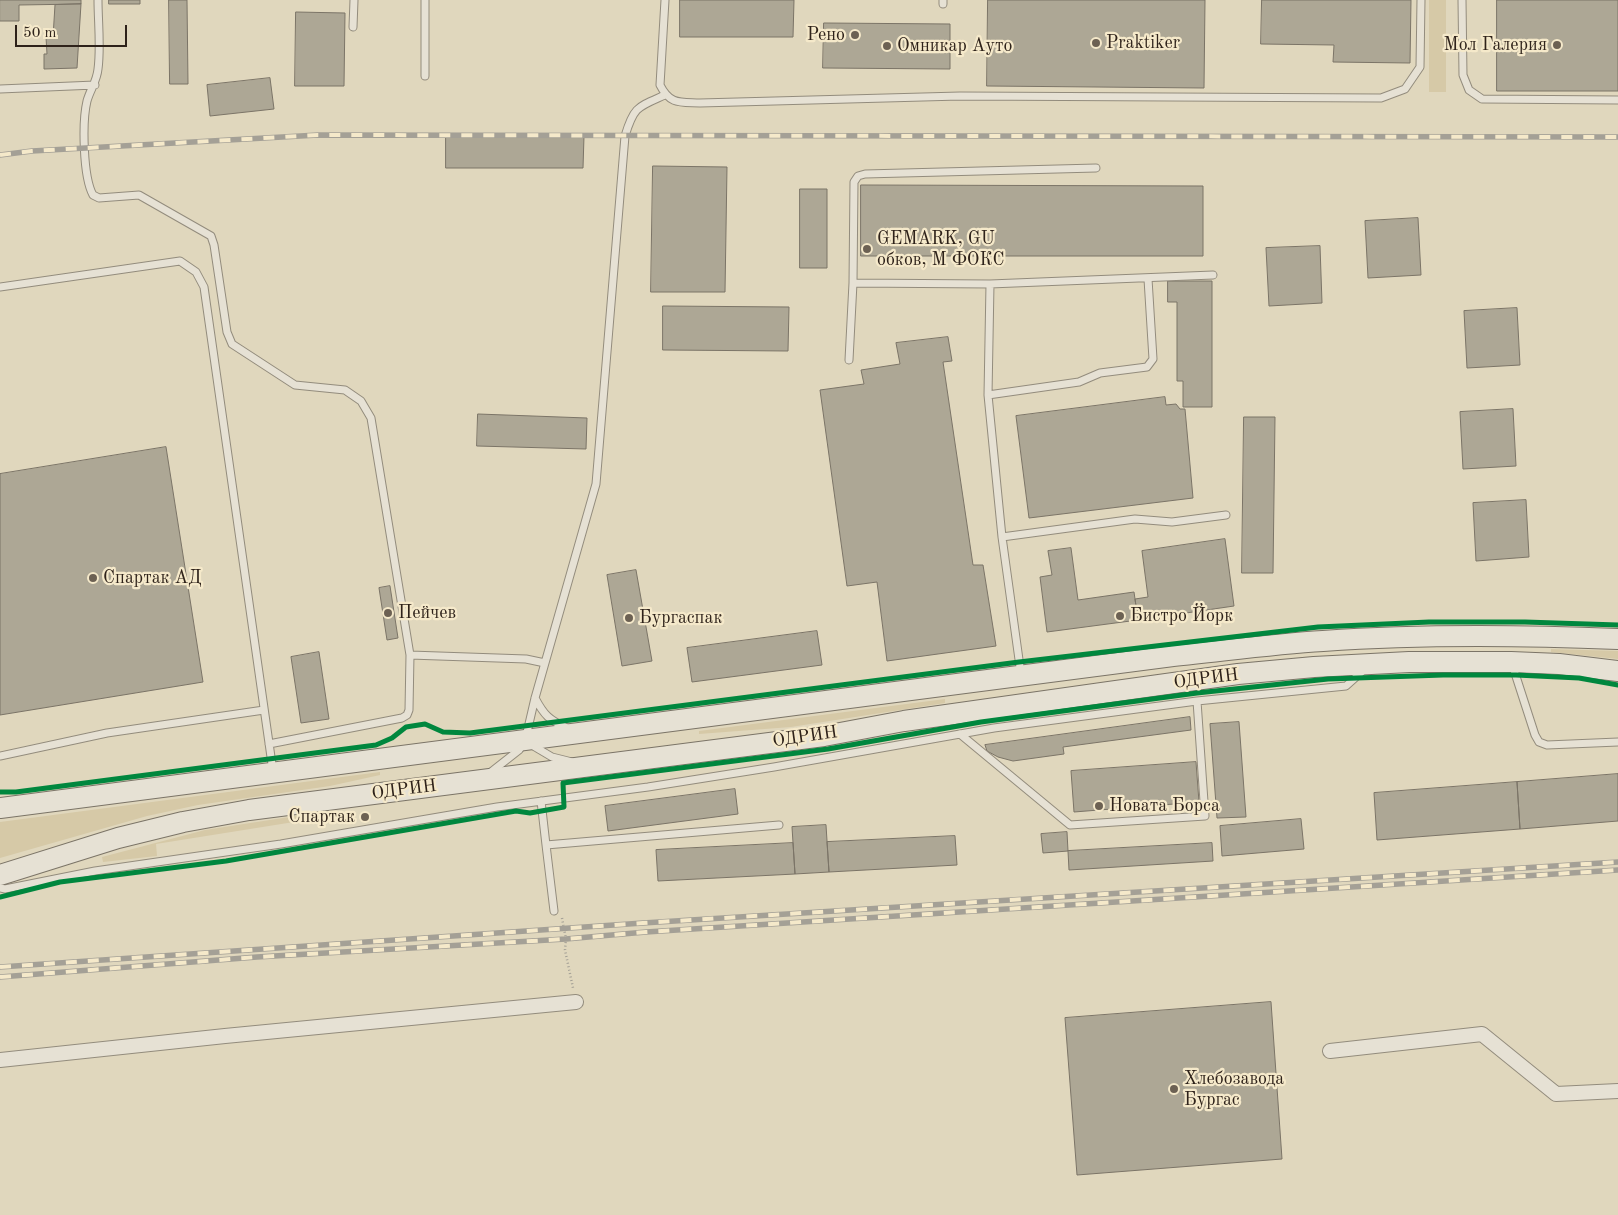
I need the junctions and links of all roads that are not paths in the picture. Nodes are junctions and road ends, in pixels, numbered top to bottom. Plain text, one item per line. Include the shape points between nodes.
1 (98, 0) edge
2 (354, 0) edge
3 (425, 0) edge
4 (665, 0) edge
5 (1421, 0) edge
6 (1462, 0) edge
7 (353, 27) dead end
8 (425, 76) dead end
9 (95, 85) junction
10 (0, 88) edge
11 (665, 95) junction
12 (1618, 100) edge
13 (1096, 168) dead end
14 (1213, 276) dead end
15 (1148, 279) junction
16 (853, 282) junction
17 (990, 284) junction
18 (0, 287) edge
19 (849, 360) dead end
20 (988, 396) junction
21 (1226, 515) dead end
22 (1002, 537) junction
23 (1618, 639) edge
24 (410, 655) junction
25 (1511, 662) junction
26 (545, 663) junction
27 (1370, 664) junction
28 (1618, 671) edge
29 (1021, 677) junction
30 (535, 698) junction
31 (1197, 701) junction
32 (264, 710) junction
33 (904, 722) junction
34 (576, 733) junction
35 (960, 734) junction
36 (525, 740) junction
37 (1618, 742) edge
38 (269, 744) junction
39 (0, 756) edge
40 (588, 766) junction
41 (274, 772) junction
42 (481, 780) junction
43 (541, 801) junction
44 (0, 808) edge
45 (779, 825) dead end
46 (546, 845) junction
47 (0, 875) edge
48 (0, 888) edge
49 (554, 911) road end
50 (576, 1002) road end
51 (1330, 1052) dead end
52 (0, 1060) edge
53 (1618, 1091) edge

1 - 9 lane
2 - 7 lane
3 - 8 lane
4 - 11 lane via 660,85
5 - 11 lane via 1420,67 1405,89 1381,98 960,96 700,103 674,101
6 - 12 lane via 1463,75 1469,90 1482,99
9 - 10 lane
9 - 24 lane via 87,101 83,148 93,195 99,198 139,195 210,236 227,332 232,344 295,385 345,390 361,401 371,418
11 - 26 lane via 639,106 625,136 596,484
13 - 16 lane via 858,176 854,182
14 - 15 lane
15 - 17 lane
15 - 20 lane via 1153,359 1146,367 1100,373 1079,382
16 - 17 lane
16 - 19 lane
17 - 20 lane
18 - 32 lane via 180,262 196,272 204,287
20 - 22 lane
21 - 22 lane via 1172,522 1135,519
22 - 29 lane
23 - 29 main road, ОДРИН via 1417,636 1323,641 1173,656
24 - 26 lane via 526,659
24 - 38 lane via 407,715
25 - 27 main road, ОДРИН
25 - 28 main road, ОДРИН
25 - 37 lane via 1539,742 1547,745
26 - 30 lane
27 - 31 lane via 1346,686
27 - 33 main road, ОДРИН via 1229,676
29 - 33 main road via 1003,697 928,710
29 - 34 main road, ОДРИН
30 - 34 lane via 553,722
30 - 36 lane
31 - 35 lane
31 - 35 lane via 1205,816 1070,825
32 - 38 lane
32 - 39 lane via 107,733
33 - 40 main road, ОДРИН via 824,736
34 - 36 main road, ОДРИН
35 - 43 lane via 774,767
36 - 40 lane via 552,757
36 - 41 main road, ОДРИН
36 - 42 lane via 510,759
38 - 41 lane
40 - 42 main road, ОДРИН
41 - 44 main road, ОДРИН
42 - 47 main road, ОДРИН via 249,810 183,822 118,838
43 - 46 lane
43 - 48 lane
45 - 46 lane
46 - 49 lane
50 - 52 street
51 - 53 street via 1482,1034 1556,1094

